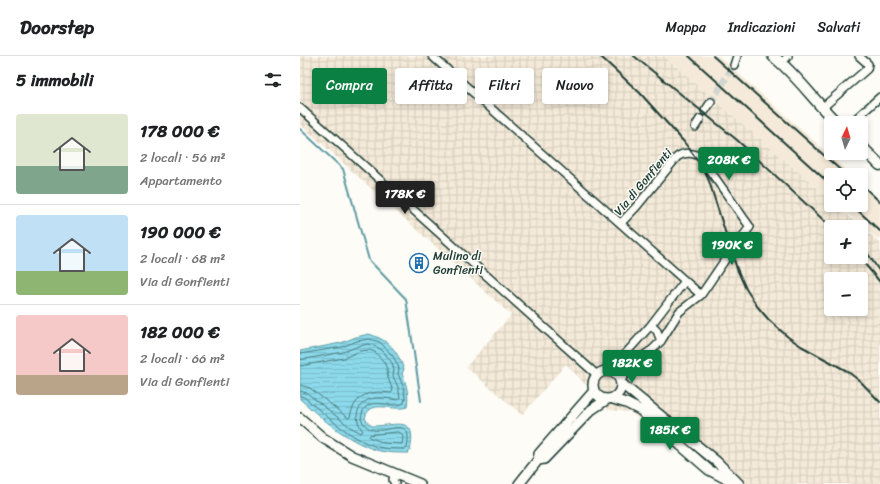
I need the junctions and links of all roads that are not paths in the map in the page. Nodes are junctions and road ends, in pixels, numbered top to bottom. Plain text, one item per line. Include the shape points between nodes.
1 (432, 56) edge
2 (737, 56) edge
3 (773, 56) edge
4 (859, 56) edge
5 (785, 60) edge
6 (734, 65) tunnel mouth
7 (880, 97) edge
8 (711, 102) tunnel mouth
9 (300, 108) edge
10 (822, 108) junction
11 (705, 111) dead end
12 (830, 116) edge
13 (859, 116) edge
14 (700, 119) dead end
15 (695, 127) dead end
16 (868, 153) edge
17 (880, 165) edge
18 (621, 223) junction
19 (685, 281) junction
20 (701, 295) junction
21 (651, 325) junction
22 (661, 341) junction
23 (610, 371) junction
24 (597, 375) junction
25 (621, 382) junction
26 (594, 391) junction
27 (609, 399) junction
28 (300, 418) edge
29 (538, 460) junction
30 (394, 474) junction
31 (395, 484) edge
32 (420, 484) edge
33 (519, 484) edge
34 (738, 484) edge

1 - 18 street
2 - 6 street
3 - 5 main road
4 - 10 street via 868,64 867,70
5 - 10 main road
7 - 13 street
8 - 11 street
9 - 24 street
10 - 12 main road
14 - 15 street
16 - 17 main road
18 - 19 street, Via di Gonfienti
18 - 20 street, Via di Gonfienti via 677,157 682,154 693,154 704,161 750,227
19 - 20 street, Via di Gonfienti
19 - 21 street
20 - 22 street via 679,312
21 - 22 street
21 - 23 street
22 - 25 street via 634,362
23 - 24 street
23 - 25 street via 615,373
24 - 26 street via 593,382
25 - 27 street via 620,393
25 - 34 street via 717,462
26 - 27 street via 598,397
26 - 29 street via 539,454
27 - 29 street via 591,410 544,459
27 - 34 street via 640,410 708,470
28 - 30 street via 323,438 352,456
29 - 33 street
30 - 31 street
30 - 32 street

